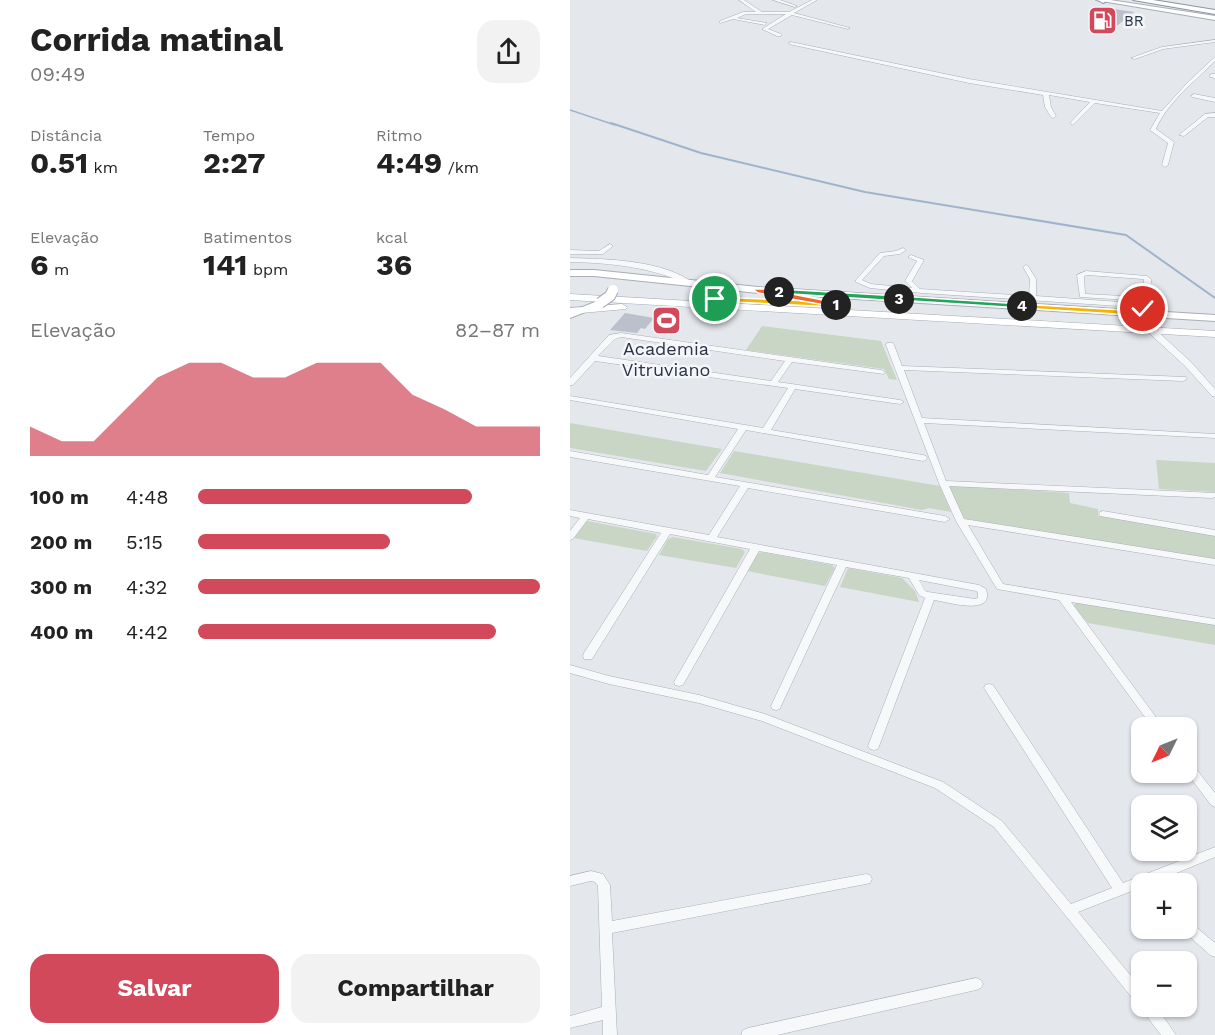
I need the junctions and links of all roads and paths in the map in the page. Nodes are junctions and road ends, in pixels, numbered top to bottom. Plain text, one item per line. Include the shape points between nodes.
1 (741, 0) edge
2 (778, 0) edge
3 (815, 0) edge
4 (1101, 0) edge
5 (1154, 0) edge
6 (1182, 0) edge
7 (1140, 1) edge
8 (1215, 5) edge
9 (795, 6) dead end
10 (760, 12) junction
11 (1215, 12) edge
12 (791, 13) junction
13 (731, 18) junction
14 (1215, 18) edge
15 (722, 22) dead end
16 (765, 24) dead end
17 (848, 28) dead end
18 (779, 35) dead end
19 (1215, 41) edge
20 (791, 43) dead end
21 (1132, 58) dead end
22 (1215, 58) edge
23 (1046, 94) junction
24 (1194, 96) dead end
25 (1215, 100) edge
26 (1094, 102) junction
27 (1161, 112) junction
28 (1215, 115) edge
29 (1053, 116) dead end
30 (1073, 123) dead end
31 (1182, 135) dead end
32 (1165, 165) dead end
33 (610, 246) dead end
34 (903, 250) dead end
35 (570, 252) edge
36 (911, 257) dead end
37 (570, 260) edge
38 (1026, 267) dead end
39 (570, 273) edge
40 (594, 273) junction
41 (692, 284) junction
42 (758, 290) junction
43 (570, 291) edge
44 (922, 291) junction
45 (570, 297) edge
46 (1032, 298) junction
47 (1115, 301) junction
48 (844, 305) junction
49 (584, 310) junction
50 (570, 313) edge
51 (1146, 314) junction
52 (1215, 318) edge
53 (945, 319) junction
54 (1215, 328) edge
55 (1152, 331) junction
56 (1215, 334) edge
57 (890, 345) dead end
58 (593, 358) junction
59 (789, 360) junction
60 (899, 368) junction
61 (881, 372) dead end
62 (1184, 378) dead end
63 (570, 383) edge
64 (773, 384) junction
65 (794, 387) junction
66 (1215, 394) edge
67 (570, 398) edge
68 (900, 402) dead end
69 (918, 420) junction
70 (743, 428) junction
71 (765, 432) junction
72 (1215, 436) edge
73 (570, 454) edge
74 (923, 458) dead end
75 (710, 478) junction
76 (943, 483) junction
77 (746, 484) junction
78 (1212, 495) dead end
79 (570, 513) edge
80 (1103, 514) dead end
81 (586, 516) junction
82 (945, 519) dead end
83 (961, 521) junction
84 (667, 531) junction
85 (1215, 532) edge
86 (570, 537) edge
87 (711, 539) junction
88 (756, 547) junction
89 (1215, 562) edge
90 (843, 563) junction
91 (912, 576) junction
92 (930, 597) junction
93 (1062, 597) junction
94 (1215, 622) edge
95 (588, 656) dead end
96 (570, 669) edge
97 (679, 682) dead end
98 (989, 688) dead end
99 (776, 706) dead end
100 (1151, 717) edge
101 (874, 746) dead end
102 (1197, 778) edge
103 (1215, 802) edge
104 (1215, 852) edge
105 (1167, 873) edge
106 (866, 879) dead end
107 (570, 881) edge
108 (1131, 887) edge
109 (1120, 889) junction
110 (1070, 910) junction
111 (607, 928) junction
112 (1197, 935) edge
113 (1215, 951) edge
114 (976, 984) dead end
115 (1131, 986) edge
116 (608, 1012) junction
117 (1155, 1017) edge
118 (570, 1022) edge
119 (610, 1035) edge
120 (748, 1035) edge
121 (1169, 1035) edge

1 - 10 street
2 - 9 street
3 - 12 street
4 - 14 street
5 - 7 highway
6 - 8 highway
7 - 11 highway
10 - 12 street
10 - 13 street
12 - 17 street
12 - 18 street via 764,28
13 - 15 street
13 - 16 street
19 - 21 street via 1162,48
20 - 23 street
22 - 27 street
23 - 26 street
23 - 29 street
24 - 25 street
26 - 27 street
26 - 30 street
27 - 32 street via 1153,130 1171,142
28 - 31 street via 1207,115
33 - 35 street via 601,253
34 - 44 street via 882,254 858,280 870,286
36 - 44 street via 921,260 909,284
37 - 41 street via 653,269
38 - 46 street via 1033,279
39 - 40 street
40 - 41 street
40 - 49 street, bridge via 613,290 600,303
41 - 42 street
42 - 48 main road
42 - 51 street
43 - 48 main road
44 - 46 street
45 - 53 main road
46 - 47 street
47 - 47 street via 1080,295 1081,274 1147,278 1146,299
47 - 51 street via 1140,306
48 - 54 main road
49 - 50 main road
49 - 53 main road via 638,306 733,314
51 - 52 street
53 - 55 main road
55 - 56 main road
55 - 66 street
57 - 60 street
58 - 59 street via 612,337 621,335
58 - 63 street
58 - 64 street
59 - 61 street
59 - 64 street
60 - 62 street
60 - 69 street
64 - 65 street
65 - 68 street
65 - 71 street
67 - 70 street
69 - 72 street
69 - 76 street
70 - 71 street
70 - 75 street
71 - 74 street
73 - 75 street
75 - 77 street
76 - 78 street
76 - 83 street
77 - 82 street
77 - 87 street
79 - 81 street
80 - 85 street
81 - 84 street
81 - 86 street
83 - 89 street
83 - 93 street via 1000,587
84 - 87 street
84 - 95 street
87 - 88 street
88 - 90 street
88 - 97 street
90 - 91 street
90 - 99 street
91 - 92 street via 922,593
91 - 92 street via 983,591 983,599 977,603
92 - 101 street
93 - 94 street
93 - 100 street
96 - 110 street via 765,718 939,784 998,824
98 - 109 street
102 - 103 street
104 - 105 street
106 - 111 street
107 - 111 street via 599,878 604,885
108 - 109 street
109 - 110 street
110 - 115 street
111 - 116 street
112 - 113 street
114 - 120 street
116 - 118 street
116 - 119 street
117 - 121 street

